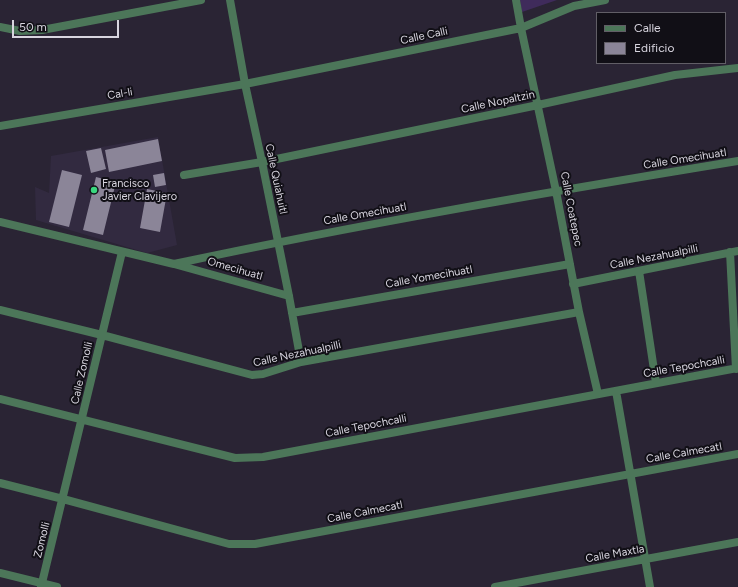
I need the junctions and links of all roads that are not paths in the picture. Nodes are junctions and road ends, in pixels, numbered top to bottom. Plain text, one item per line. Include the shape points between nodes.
1 (202, 0) edge
2 (230, 0) edge
3 (516, 0) edge
4 (606, 0) edge
5 (0, 26) edge
6 (521, 28) junction
7 (738, 68) edge
8 (245, 84) junction
9 (538, 105) junction
10 (0, 126) edge
11 (738, 161) edge
12 (262, 162) junction
13 (184, 175) dead end
14 (556, 191) junction
15 (0, 222) edge
16 (278, 242) junction
17 (122, 252) junction
18 (734, 252) edge
19 (174, 264) junction
20 (570, 264) junction
21 (639, 271) junction
22 (574, 284) junction
23 (289, 296) junction
24 (0, 310) edge
25 (579, 312) junction
26 (292, 313) junction
27 (102, 335) junction
28 (300, 362) junction
29 (737, 368) edge
30 (656, 383) junction
31 (616, 391) junction
32 (598, 394) junction
33 (0, 398) edge
34 (82, 420) junction
35 (738, 454) edge
36 (631, 474) junction
37 (0, 483) edge
38 (63, 498) junction
39 (738, 542) edge
40 (646, 560) junction
41 (0, 573) edge
42 (42, 585) edge
43 (57, 587) edge
44 (495, 587) edge
45 (650, 587) edge

1 - 5 street via 42,30 20,31
2 - 8 street, Calle Quiahuitl
3 - 6 street, Calle Coatepec
4 - 6 street, Calle Calli via 574,6
6 - 8 street, Calle Calli
6 - 9 street, Calle Coatepec
7 - 9 street, Calle Nopaltzin via 674,75
8 - 10 street, Cal-li
8 - 12 street, Calle Quiahuitl
9 - 12 street, Calle Nopaltzin
9 - 14 street, Calle Coatepec
11 - 14 street, Calle Omecihuatl
12 - 13 street, Calle Nopaltzin
12 - 16 street, Calle Quiahuitl
14 - 16 street, Calle Omecihuatl
14 - 20 street, Calle Coatepec
15 - 17 street, Calle Omecihuatl
16 - 19 street, Calle Omecihuatl
16 - 23 street, Calle Quiahuitl
17 - 19 street, Calle Omecihuatl
17 - 27 street, Calle Zomolli
18 - 21 street, Calle Nezahualpilli
18 - 29 street
19 - 23 street, Omecihuatl
20 - 22 street, Calle Coatepec
20 - 26 street, Calle Yomecihuatl
21 - 22 street, Calle Nezahualpilli
21 - 30 street
22 - 25 street, Calle Coatepec
23 - 26 street, Calle Quiahuitl
24 - 27 street, Calle Nezahualpilli
25 - 28 street, Calle Nezahualpilli
25 - 32 street, Calle Coatepec
26 - 28 street, Calle Quiahuitl
27 - 28 street, Calle Nezahualpilli via 252,375
27 - 34 street, Calle Zomolli
29 - 30 street, Calle Tepochcalli
30 - 31 street, Calle Tepochcalli
31 - 32 street, Calle Tepochcalli
31 - 36 street
32 - 34 street, Calle Tepochcalli via 263,457 235,458
33 - 34 street, Calle Tepochcalli
34 - 38 street, Calle Zomolli
35 - 36 street, Calle Calmecatl
36 - 38 street, Calle Calmecatl via 255,544 229,544
36 - 40 street
37 - 38 street, Calle Calmecatl
38 - 42 street, Zomolli
39 - 40 street, Calle Maxtla
40 - 44 street, Calle Maxtla
40 - 45 street
41 - 42 street
42 - 43 street

